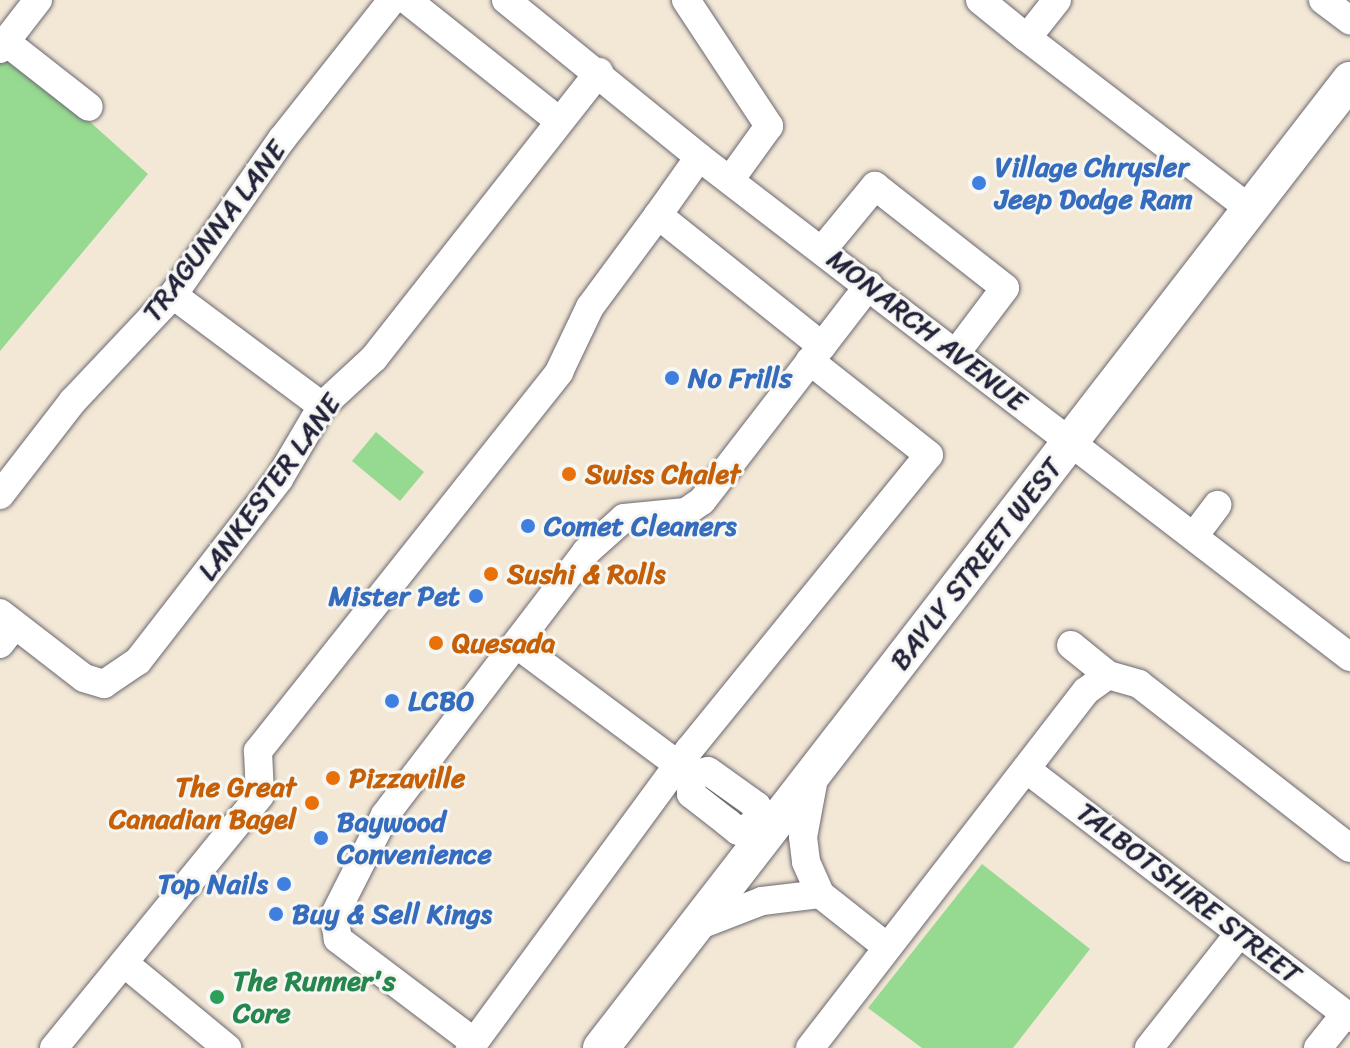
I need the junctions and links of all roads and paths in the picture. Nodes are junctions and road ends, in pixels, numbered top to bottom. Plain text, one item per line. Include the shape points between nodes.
1 (38, 0) edge
2 (392, 0) edge
3 (407, 0) edge
4 (506, 0) edge
5 (686, 0) edge
6 (980, 0) edge
7 (1057, 0) edge
8 (1323, 0) edge
9 (1350, 20) edge
10 (1027, 38) junction
11 (3, 46) edge
12 (599, 72) junction
13 (1350, 80) edge
14 (89, 107) dead end
15 (559, 121) junction
16 (699, 157) junction
17 (730, 180) junction
18 (1250, 209) junction
19 (658, 215) junction
20 (823, 249) junction
21 (869, 285) junction
22 (173, 295) junction
23 (956, 353) junction
24 (816, 354) junction
25 (322, 406) junction
26 (1071, 441) junction
27 (0, 495) edge
28 (1217, 505) dead end
29 (1194, 536) junction
30 (5, 627) edge
31 (516, 644) junction
32 (1071, 645) dead end
33 (1350, 657) edge
34 (1108, 675) junction
35 (1026, 769) junction
36 (685, 770) junction
37 (816, 773) junction
38 (762, 828) junction
39 (1350, 848) edge
40 (820, 894) junction
41 (695, 927) junction
42 (1238, 935) junction
43 (887, 947) junction
44 (124, 963) junction
45 (1347, 1016) edge
46 (472, 1045) edge
47 (54, 1048) edge
48 (227, 1048) edge
49 (601, 1048) edge
50 (810, 1048) edge
51 (1149, 1048) edge
52 (1318, 1048) edge

1 - 11 street
2 - 22 street, TRAGUNNA LANE via 282,139
3 - 15 street
4 - 12 street, MONARCH AVENUE
5 - 17 street via 769,126
6 - 10 street
7 - 10 street
8 - 9 street
10 - 18 street
11 - 14 street
12 - 15 street, LANKESTER LANE
12 - 16 street, MONARCH AVENUE
13 - 18 main road, BAYLY STREET WEST
15 - 25 street, LANKESTER LANE via 374,358
16 - 17 street, MONARCH AVENUE
16 - 19 street
17 - 20 street, MONARCH AVENUE
18 - 26 main road, BAYLY STREET WEST
19 - 24 street
19 - 44 street via 590,307 559,372 258,751 260,795
20 - 21 street, MONARCH AVENUE
20 - 23 street via 875,186 1005,288
21 - 23 street, MONARCH AVENUE
21 - 24 street
22 - 25 street
22 - 27 street, TRAGUNNA LANE via 73,401
23 - 26 street, MONARCH AVENUE
24 - 31 street via 702,501 686,512 624,518 603,533
24 - 36 street via 929,455
25 - 30 street, LANKESTER LANE via 279,479 138,661 104,684 84,678
26 - 29 street, MONARCH AVENUE
26 - 37 main road, BAYLY STREET WEST
28 - 29 street
29 - 33 street, MONARCH AVENUE
31 - 36 street
31 - 46 street via 385,815 334,916 338,939
32 - 34 street
34 - 35 street via 1086,691
34 - 39 street via 1139,684
35 - 42 street, TALBOTSHIRE STREET
35 - 43 street
36 - 38 street via 691,794 738,831
36 - 46 street
37 - 38 main road, BAYLY STREET WEST
37 - 40 street via 803,837 806,862
38 - 41 main road, BAYLY STREET WEST
40 - 41 street via 762,901
40 - 43 street
41 - 49 main road, BAYLY STREET WEST
42 - 45 street, TALBOTSHIRE STREET
42 - 51 street
43 - 50 street
44 - 47 street
44 - 48 street
45 - 52 street

